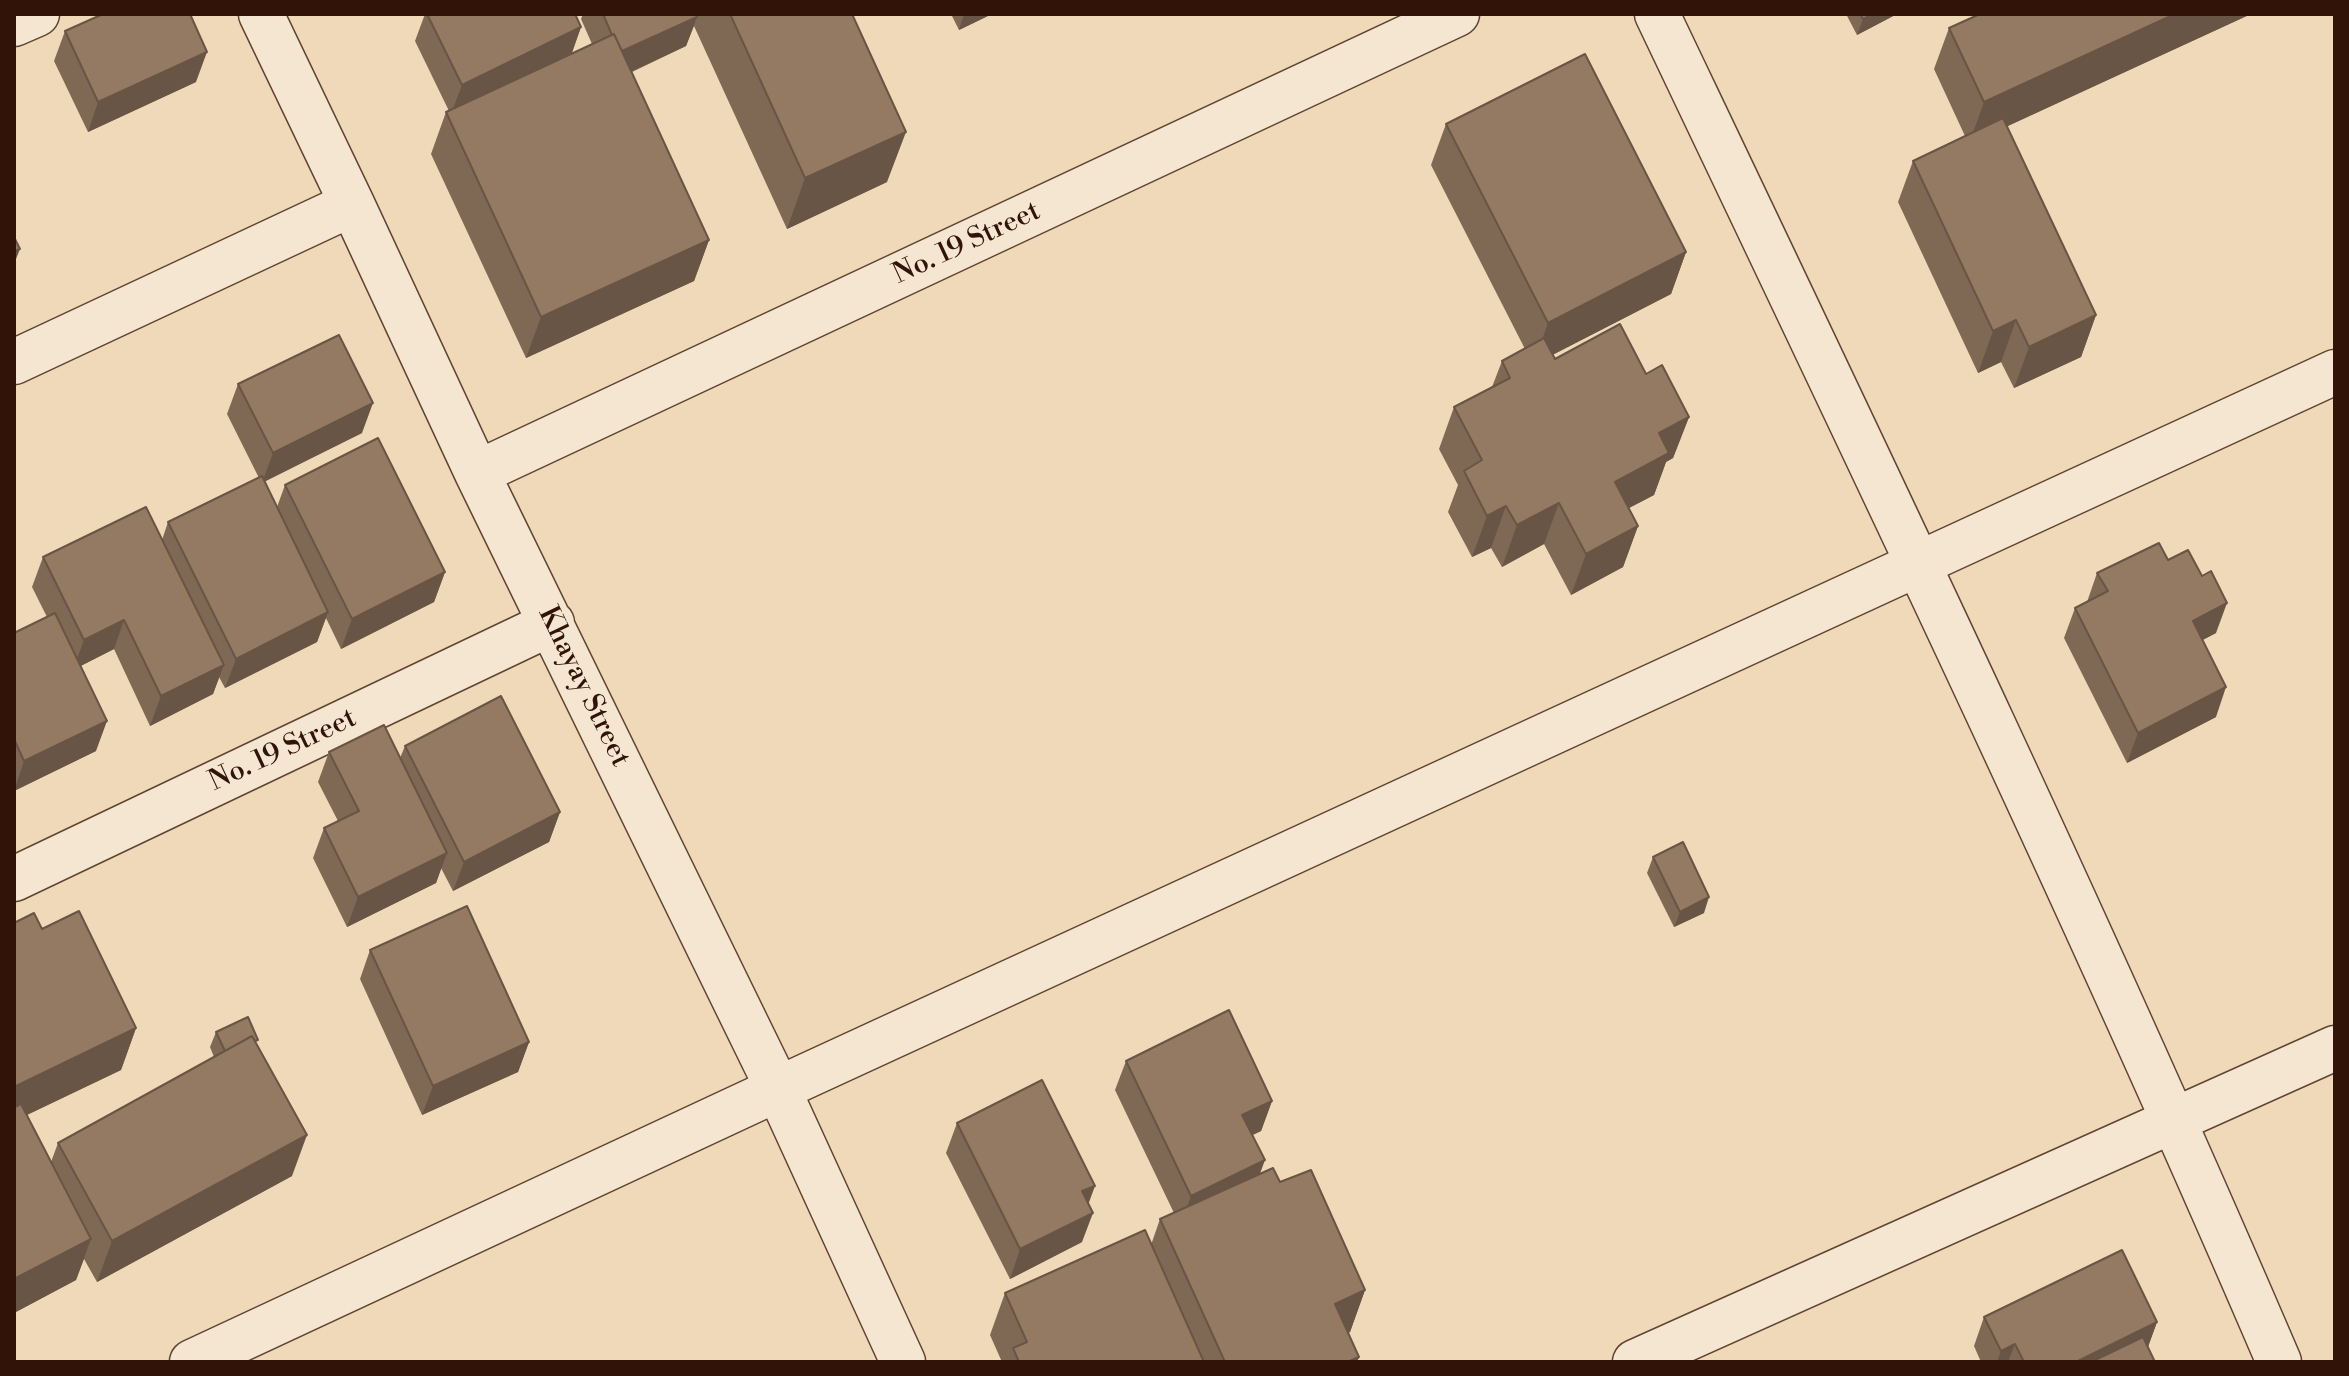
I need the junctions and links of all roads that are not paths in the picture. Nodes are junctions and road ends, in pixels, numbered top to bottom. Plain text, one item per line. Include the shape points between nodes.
1 (37, 14) edge
2 (261, 14) edge
3 (1457, 14) edge
4 (1657, 14) edge
5 (14, 24) edge
6 (352, 204) junction
7 (14, 362) edge
8 (2335, 372) edge
9 (477, 473) junction
10 (1919, 564) junction
11 (552, 623) junction
12 (14, 879) edge
13 (2335, 1048) edge
14 (778, 1089) junction
15 (2175, 1120) junction
16 (192, 1362) edge
17 (903, 1362) edge
18 (1635, 1362) edge
19 (2279, 1362) edge

1 - 5 street
2 - 6 street, Khayay Street
3 - 9 street, No. 19 Street
4 - 10 street
6 - 7 street
6 - 9 street, Khayay Street
8 - 10 street
9 - 11 street, Khayay Street
10 - 14 street
10 - 15 street
11 - 12 street, No. 19 Street
11 - 14 street, Khayay Street
13 - 15 street
14 - 16 street
14 - 17 street, Khayay Street
15 - 18 street
15 - 19 street

